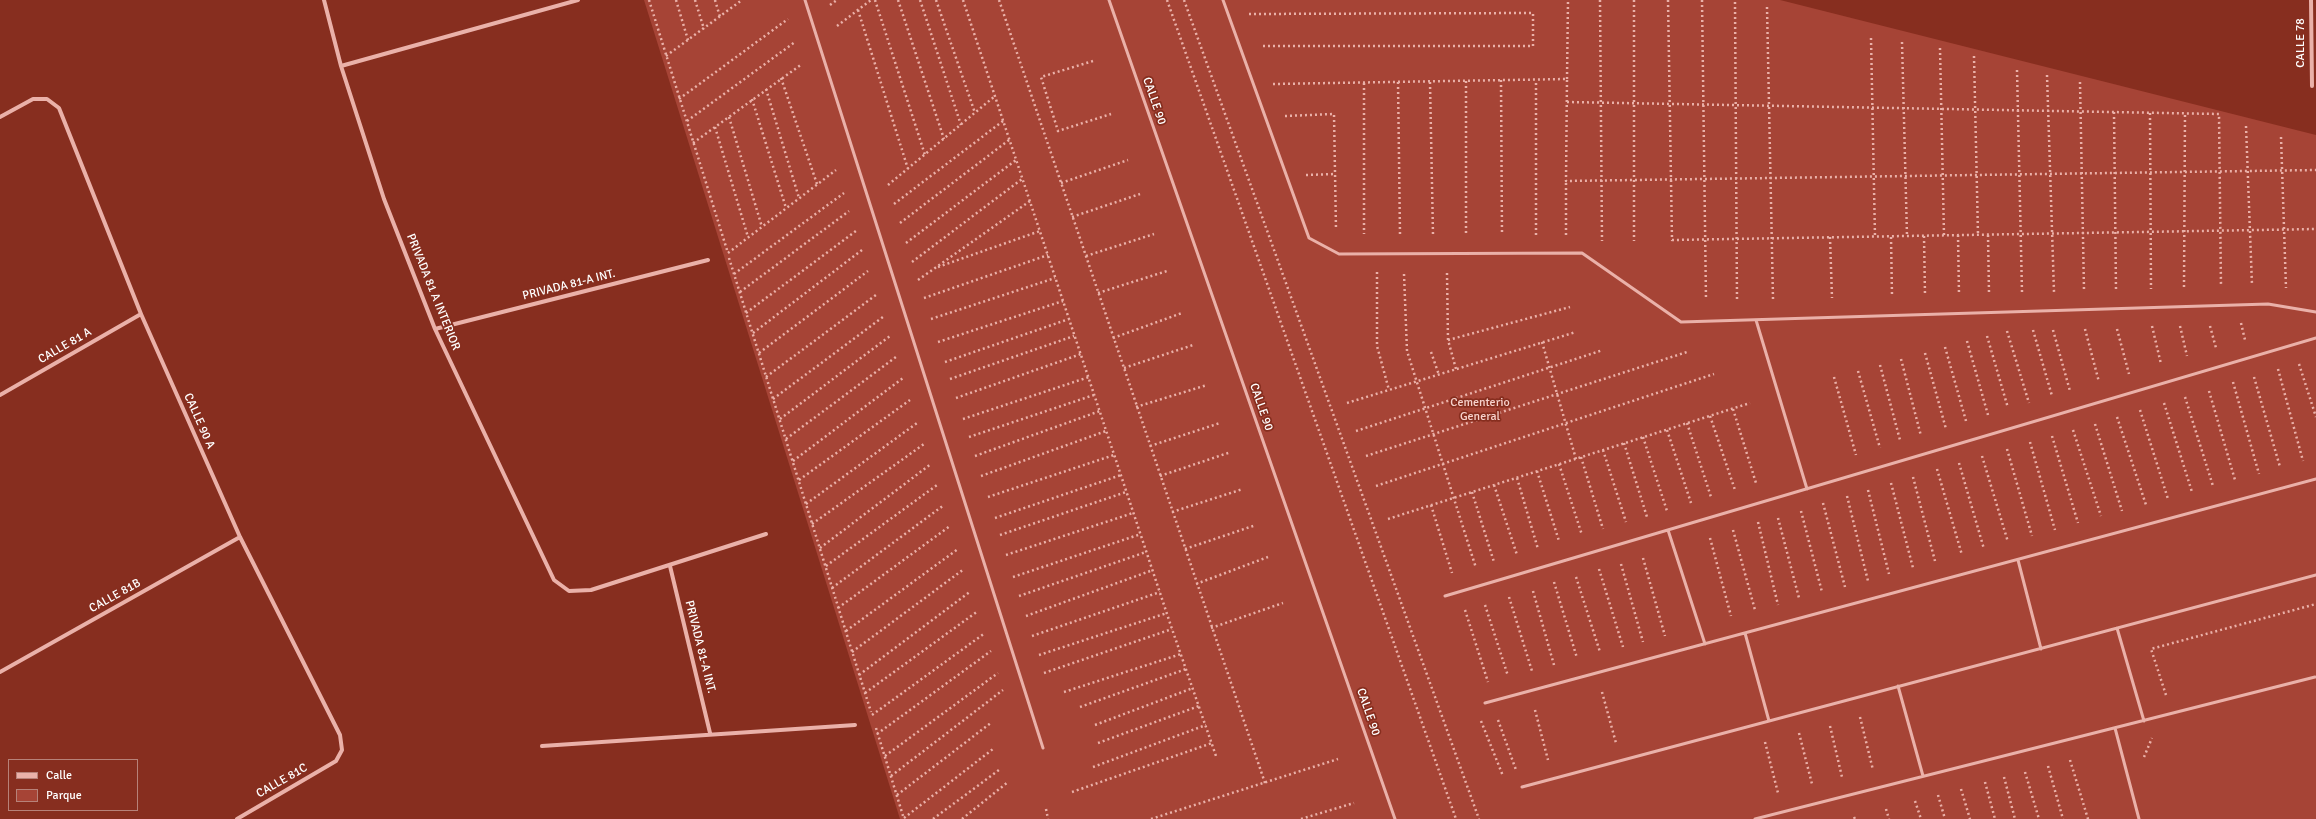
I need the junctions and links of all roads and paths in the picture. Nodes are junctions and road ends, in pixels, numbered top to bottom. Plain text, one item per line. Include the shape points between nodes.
1 (324, 0) edge
2 (578, 0) edge
3 (649, 0) edge
4 (676, 0) edge
5 (695, 0) edge
6 (715, 0) edge
7 (805, 0) edge
8 (837, 0) edge
9 (871, 0) edge
10 (875, 0) edge
11 (898, 0) edge
12 (920, 0) edge
13 (936, 0) edge
14 (963, 0) edge
15 (999, 0) edge
16 (1109, 0) edge
17 (1167, 0) edge
18 (1184, 0) edge
19 (1223, 0) edge
20 (1568, 0) edge
21 (1600, 0) edge
22 (1634, 0) edge
23 (1668, 0) edge
24 (1702, 0) edge
25 (2311, 0) edge
26 (740, 1) edge
27 (1735, 2) dead end
28 (830, 5) dead end
29 (1767, 7) dead end
30 (858, 10) junction
31 (1249, 14) dead end
32 (720, 17) junction
33 (788, 19) dead end
34 (837, 26) dead end
35 (704, 28) junction
36 (1871, 38) dead end
37 (688, 40) junction
38 (795, 42) dead end
39 (1902, 42) dead end
40 (1254, 46) dead end
41 (1940, 48) dead end
42 (666, 56) junction
43 (1974, 56) dead end
44 (1093, 61) dead end
45 (802, 64) dead end
46 (341, 66) junction
47 (2017, 70) dead end
48 (2046, 75) dead end
49 (781, 78) junction
50 (1567, 79) junction
51 (1501, 80) junction
52 (1536, 80) junction
53 (1466, 81) junction
54 (1398, 82) junction
55 (1430, 82) junction
56 (2080, 82) dead end
57 (1364, 83) junction
58 (1267, 84) dead end
59 (2312, 86) dead end
60 (766, 89) junction
61 (995, 96) junction
62 (679, 99) junction
63 (752, 99) junction
64 (1567, 102) junction
65 (1601, 103) junction
66 (1634, 104) junction
67 (1670, 104) junction
68 (1703, 105) junction
69 (1735, 106) junction
70 (1769, 106) junction
71 (1872, 108) junction
72 (1904, 108) junction
73 (1942, 109) junction
74 (1975, 110) junction
75 (2018, 111) junction
76 (2048, 111) junction
77 (2080, 111) junction
78 (2114, 112) junction
79 (975, 113) junction
80 (2150, 113) junction
81 (1112, 114) dead end
82 (2185, 114) junction
83 (1278, 116) dead end
84 (0, 117) edge
85 (729, 117) junction
86 (686, 121) junction
87 (1003, 121) junction
88 (961, 125) junction
89 (2246, 126) dead end
90 (715, 127) junction
91 (2281, 137) dead end
92 (944, 139) junction
93 (1009, 140) junction
94 (693, 143) junction
95 (925, 155) junction
96 (1016, 160) junction
97 (1128, 160) dead end
98 (908, 169) junction
99 (836, 170) dead end
100 (2316, 170) edge
101 (2248, 171) junction
102 (2282, 171) junction
103 (2184, 172) junction
104 (2220, 172) junction
105 (2081, 173) junction
106 (2115, 173) junction
107 (2150, 173) junction
108 (1335, 174) junction
109 (2019, 174) junction
110 (2050, 174) junction
111 (1299, 175) dead end
112 (1977, 175) junction
113 (1905, 176) junction
114 (1943, 176) junction
115 (1874, 177) junction
116 (1770, 178) junction
117 (1022, 179) junction
118 (1704, 179) junction
119 (1736, 179) junction
120 (1602, 180) junction
121 (1634, 180) junction
122 (1671, 180) junction
123 (1566, 181) junction
124 (817, 184) junction
125 (1061, 184) junction
126 (888, 185) dead end
127 (844, 193) dead end
128 (1140, 194) dead end
129 (799, 198) junction
130 (1030, 201) junction
131 (894, 204) dead end
132 (786, 208) junction
133 (849, 211) dead end
134 (1072, 217) junction
135 (900, 223) dead end
136 (762, 227) junction
137 (2284, 229) junction
138 (2316, 229) edge
139 (2250, 230) junction
140 (856, 231) dead end
141 (1040, 231) junction
142 (2184, 231) junction
143 (2220, 231) junction
144 (1336, 232) dead end
145 (2116, 232) junction
146 (2151, 232) junction
147 (2082, 233) junction
148 (1154, 234) dead end
149 (1466, 234) dead end
150 (2020, 234) junction
151 (2052, 234) junction
152 (1364, 235) dead end
153 (1944, 235) junction
154 (1958, 235) junction
155 (1978, 235) junction
156 (1988, 235) junction
157 (1907, 236) junction
158 (1924, 236) junction
159 (1830, 237) junction
160 (1875, 237) junction
161 (1891, 237) junction
162 (748, 238) junction
163 (1736, 239) junction
164 (1772, 239) junction
165 (1705, 240) junction
166 (1502, 241) dead end
167 (1536, 241) dead end
168 (1566, 241) dead end
169 (1602, 241) dead end
170 (1634, 241) dead end
171 (1400, 242) dead end
172 (1433, 242) dead end
173 (906, 243) dead end
174 (862, 250) dead end
175 (728, 253) junction
176 (1048, 255) junction
177 (1086, 256) junction
178 (708, 260) dead end
179 (912, 262) dead end
180 (934, 268) junction
181 (1447, 269) dead end
182 (868, 270) dead end
183 (1404, 270) dead end
184 (1167, 271) dead end
185 (1377, 271) dead end
186 (734, 274) junction
187 (1055, 278) junction
188 (918, 280) dead end
189 (2221, 288) dead end
190 (2252, 288) dead end
191 (2184, 289) dead end
192 (740, 292) junction
193 (1098, 293) junction
194 (876, 295) dead end
195 (2286, 295) dead end
196 (2084, 296) dead end
197 (2116, 296) dead end
198 (2151, 296) dead end
199 (1989, 297) dead end
200 (2022, 297) dead end
201 (2054, 297) dead end
202 (924, 298) dead end
203 (1892, 298) dead end
204 (1925, 298) dead end
205 (1959, 298) dead end
206 (1737, 299) dead end
207 (1773, 299) dead end
208 (1832, 299) dead end
209 (1706, 300) dead end
210 (1063, 301) junction
211 (1570, 307) dead end
212 (2316, 312) edge
213 (746, 313) junction
214 (1182, 313) dead end
215 (141, 314) junction
216 (883, 317) dead end
217 (2239, 317) dead end
218 (2150, 318) dead end
219 (2178, 318) dead end
220 (931, 319) dead end
221 (1069, 319) junction
222 (1756, 320) junction
223 (2031, 324) dead end
224 (2210, 324) dead end
225 (2052, 326) dead end
226 (2085, 326) dead end
227 (2116, 326) dead end
228 (435, 329) junction
229 (2007, 330) dead end
230 (1576, 332) dead end
231 (753, 333) junction
232 (890, 336) dead end
233 (1074, 336) junction
234 (1987, 336) dead end
235 (1113, 338) junction
236 (2316, 338) edge
237 (1448, 340) junction
238 (938, 342) dead end
239 (1542, 342) junction
240 (1966, 342) dead end
241 (1193, 345) dead end
242 (1945, 347) dead end
243 (2247, 348) dead end
244 (1603, 350) dead end
245 (2216, 350) dead end
246 (1431, 352) dead end
247 (1687, 352) dead end
248 (759, 353) junction
249 (1925, 353) dead end
250 (1081, 354) junction
251 (896, 357) dead end
252 (2187, 357) dead end
253 (1900, 359) dead end
254 (2298, 359) dead end
255 (945, 362) dead end
256 (1880, 365) dead end
257 (2277, 366) dead end
258 (1124, 368) junction
259 (1549, 368) junction
260 (1456, 369) junction
261 (1858, 371) dead end
262 (2164, 372) dead end
263 (2253, 372) dead end
264 (1714, 374) dead end
265 (1439, 375) junction
266 (766, 377) junction
267 (1089, 377) junction
268 (903, 378) dead end
269 (1834, 378) dead end
270 (2232, 379) dead end
271 (950, 380) dead end
272 (1418, 381) junction
273 (2131, 382) dead end
274 (2100, 383) dead end
275 (1207, 385) dead end
276 (2208, 386) dead end
277 (1389, 390) junction
278 (2184, 393) dead end
279 (1557, 394) junction
280 (0, 395) edge
281 (1094, 395) junction
282 (2053, 397) dead end
283 (956, 398) dead end
284 (773, 399) junction
285 (2072, 399) dead end
286 (2163, 399) dead end
287 (910, 400) dead end
288 (1346, 403) dead end
289 (1750, 403) dead end
290 (2139, 406) dead end
291 (1136, 407) junction
292 (1426, 408) junction
293 (1733, 408) junction
294 (2009, 409) dead end
295 (1100, 411) junction
296 (2032, 411) dead end
297 (2116, 412) dead end
298 (1710, 416) junction
299 (2316, 417) edge
300 (780, 419) junction
301 (963, 419) dead end
302 (2094, 419) dead end
303 (1966, 422) dead end
304 (918, 423) dead end
305 (1220, 423) dead end
306 (1566, 423) junction
307 (1687, 423) junction
308 (1991, 423) dead end
309 (2072, 425) dead end
310 (1667, 430) junction
311 (1106, 431) junction
312 (1356, 431) dead end
313 (2050, 432) dead end
314 (1435, 434) junction
315 (1948, 435) dead end
316 (1643, 437) junction
317 (968, 438) dead end
318 (2028, 438) dead end
319 (786, 439) junction
320 (1900, 441) dead end
321 (1923, 442) dead end
322 (924, 444) dead end
323 (1624, 444) junction
324 (2005, 445) dead end
325 (1150, 446) junction
326 (1603, 450) junction
327 (1231, 452) dead end
328 (1981, 452) dead end
329 (1881, 454) dead end
330 (1114, 455) junction
331 (975, 456) dead end
332 (1366, 456) dead end
333 (1581, 457) junction
334 (1576, 458) junction
335 (1958, 459) dead end
336 (793, 461) junction
337 (2304, 461) dead end
338 (1858, 462) dead end
339 (1444, 463) junction
340 (931, 464) dead end
341 (1559, 464) junction
342 (1936, 465) dead end
343 (2280, 467) dead end
344 (1537, 471) junction
345 (1912, 472) dead end
346 (2259, 474) dead end
347 (1121, 475) junction
348 (981, 476) dead end
349 (1160, 476) junction
350 (1517, 478) junction
351 (1890, 479) dead end
352 (2316, 479) edge
353 (799, 480) junction
354 (2235, 480) dead end
355 (937, 485) dead end
356 (1494, 485) junction
357 (1376, 486) dead end
358 (1867, 486) dead end
359 (2213, 486) dead end
360 (1243, 488) dead end
361 (1807, 489) junction
362 (1758, 490) dead end
363 (1126, 492) junction
364 (1472, 492) junction
365 (1846, 492) dead end
366 (2192, 492) dead end
367 (1736, 496) dead end
368 (988, 497) dead end
369 (1455, 498) junction
370 (1822, 499) dead end
371 (2168, 499) dead end
372 (1713, 503) dead end
373 (806, 504) junction
374 (944, 505) dead end
375 (1431, 505) junction
376 (1799, 505) dead end
377 (2146, 505) dead end
378 (1693, 510) dead end
379 (2122, 511) dead end
380 (1172, 512) junction
381 (1777, 512) dead end
382 (1133, 513) junction
383 (1670, 517) dead end
384 (2102, 517) dead end
385 (995, 518) dead end
386 (1756, 518) dead end
387 (1388, 519) dead end
388 (1649, 523) dead end
389 (812, 524) junction
390 (2078, 524) dead end
391 (1256, 525) dead end
392 (1732, 525) dead end
393 (950, 526) dead end
394 (1629, 530) dead end
395 (1668, 530) junction
396 (2055, 530) dead end
397 (1708, 532) dead end
398 (766, 534) dead end
399 (1141, 534) junction
400 (1000, 535) dead end
401 (1582, 536) dead end
402 (240, 537) junction
403 (1606, 537) dead end
404 (2032, 537) dead end
405 (1560, 543) dead end
406 (2009, 544) dead end
407 (820, 548) junction
408 (958, 549) dead end
409 (1185, 549) junction
410 (1984, 550) dead end
411 (1642, 551) dead end
412 (1146, 552) junction
413 (1006, 556) dead end
414 (1517, 556) dead end
415 (1962, 556) dead end
416 (1268, 557) dead end
417 (1540, 557) dead end
418 (1619, 558) dead end
419 (2018, 560) junction
420 (1936, 563) dead end
421 (1494, 564) dead end
422 (1598, 564) dead end
423 (670, 566) junction
424 (826, 566) junction
425 (964, 569) dead end
426 (1152, 570) junction
427 (1574, 570) dead end
428 (1913, 570) dead end
429 (2316, 575) edge
430 (1453, 576) dead end
431 (1478, 576) dead end
432 (1552, 576) dead end
433 (1890, 576) dead end
434 (1013, 577) dead end
435 (1868, 582) dead end
436 (1196, 584) junction
437 (832, 588) junction
438 (1507, 589) dead end
439 (1845, 589) dead end
440 (1532, 590) dead end
441 (971, 591) dead end
442 (1160, 592) junction
443 (1823, 595) dead end
444 (1019, 596) dead end
445 (1445, 596) dead end
446 (1462, 602) dead end
447 (1800, 602) dead end
448 (1284, 603) dead end
449 (1485, 604) dead end
450 (2316, 604) edge
451 (1779, 607) dead end
452 (838, 608) junction
453 (978, 610) dead end
454 (1167, 613) junction
455 (1756, 614) dead end
456 (1026, 616) dead end
457 (1732, 620) dead end
458 (1211, 628) junction
459 (2117, 628) junction
460 (1172, 629) junction
461 (846, 631) junction
462 (985, 633) dead end
463 (1745, 633) junction
464 (1032, 636) dead end
465 (1667, 642) dead end
466 (1705, 644) junction
467 (1645, 648) dead end
468 (2041, 649) junction
469 (991, 651) dead end
470 (852, 652) junction
471 (1625, 653) dead end
472 (1181, 654) junction
473 (1039, 655) dead end
474 (1603, 659) dead end
475 (1579, 666) dead end
476 (1186, 669) junction
477 (0, 672) edge
478 (1556, 672) dead end
479 (998, 673) dead end
480 (1044, 673) dead end
481 (859, 675) junction
482 (1508, 677) dead end
483 (2315, 677) dead end
484 (1534, 678) dead end
485 (1898, 686) junction
486 (1193, 688) junction
487 (1601, 688) dead end
488 (1003, 690) dead end
489 (1491, 690) dead end
490 (1064, 692) dead end
491 (865, 693) junction
492 (2167, 696) dead end
493 (1485, 703) dead end
494 (1080, 706) dead end
495 (1199, 706) junction
496 (1534, 707) dead end
497 (1859, 714) dead end
498 (872, 715) junction
499 (1497, 716) dead end
500 (1481, 721) dead end
501 (1769, 721) junction
502 (2144, 721) junction
503 (992, 722) dead end
504 (1829, 722) dead end
505 (855, 725) dead end
506 (1095, 725) dead end
507 (1206, 725) junction
508 (2115, 728) junction
509 (1798, 731) dead end
510 (710, 733) junction
511 (878, 734) junction
512 (2154, 734) dead end
513 (1764, 739) dead end
514 (1098, 743) dead end
515 (1212, 744) junction
516 (1617, 745) dead end
517 (542, 746) dead end
518 (1043, 748) dead end
519 (993, 749) dead end
520 (885, 756) junction
521 (1216, 756) dead end
522 (1338, 759) dead end
523 (2070, 760) dead end
524 (336, 761) joint
525 (2146, 763) dead end
526 (1549, 764) dead end
527 (2048, 766) dead end
528 (1093, 767) dead end
529 (999, 770) dead end
530 (1517, 772) dead end
531 (2025, 772) dead end
532 (1874, 774) dead end
533 (891, 776) junction
534 (1503, 776) dead end
535 (1923, 776) junction
536 (2004, 777) dead end
537 (1844, 781) dead end
538 (1008, 782) dead end
539 (1985, 782) dead end
540 (1264, 783) junction
541 (1522, 787) dead end
542 (1813, 788) dead end
543 (1961, 789) dead end
544 (1072, 792) dead end
545 (897, 795) junction
546 (1938, 795) dead end
547 (1779, 797) dead end
548 (1915, 801) dead end
549 (1354, 803) dead end
550 (1046, 809) dead end
551 (1886, 809) dead end
552 (904, 818) edge
553 (237, 819) edge
554 (933, 819) edge
555 (962, 819) edge
556 (1048, 819) edge
557 (1151, 819) edge
558 (1301, 819) edge
559 (1395, 819) edge
560 (1456, 819) edge
561 (1478, 819) edge
562 (1755, 819) edge
563 (1889, 819) edge
564 (1921, 819) edge
565 (1945, 819) edge
566 (1970, 819) edge
567 (1995, 819) edge
568 (2015, 819) edge
569 (2039, 819) edge
570 (2063, 819) edge
571 (2088, 819) edge
572 (2139, 819) edge

1 - 46 street, PRIVADA 81 A INTERIOR
2 - 46 street
3 - 42 path
4 - 37 path
5 - 35 path
6 - 32 path
7 - 518 lane
8 - 28 path
9 - 30 path
10 - 95 path
11 - 92 path
12 - 88 path
13 - 79 path
14 - 61 path
15 - 125 path
16 - 559 lane, CALLE 90
17 - 560 path
18 - 561 path
19 - 222 lane via 1309,238 1339,254 1582,253 1681,322
20 - 50 path
21 - 65 path
22 - 66 path
23 - 67 path
24 - 68 path
25 - 59 street, CALLE 78
26 - 32 path
27 - 69 path
29 - 70 path
30 - 34 path
30 - 98 path
31 - 40 path via 1533,13 1533,46
32 - 35 path
33 - 62 path
35 - 37 path
36 - 71 path
37 - 42 path
38 - 86 path
39 - 72 path
41 - 73 path
42 - 62 path
43 - 74 path
44 - 81 path via 1041,78 1058,131
45 - 49 path
46 - 228 street, PRIVADA 81 A INTERIOR via 384,199
47 - 75 path
48 - 76 path
49 - 60 path
49 - 124 path
50 - 52 path
50 - 64 path
51 - 52 path
51 - 53 path
51 - 166 path
52 - 167 path
53 - 55 path
53 - 149 path
54 - 55 path
54 - 57 path
54 - 171 path
55 - 172 path
56 - 77 path
57 - 58 path
57 - 152 path
60 - 63 path
60 - 129 path
61 - 79 path
61 - 87 path
62 - 86 path
63 - 85 path
63 - 132 path
64 - 65 path
64 - 123 path
65 - 66 path
65 - 120 path
66 - 67 path
66 - 121 path
67 - 68 path
67 - 122 path
68 - 69 path
68 - 118 path
69 - 70 path
69 - 119 path
70 - 71 path
70 - 116 path
71 - 72 path
71 - 115 path
72 - 73 path
72 - 113 path
73 - 74 path
73 - 114 path
74 - 75 path
74 - 112 path
75 - 76 path
75 - 109 path
76 - 77 path
76 - 110 path
77 - 78 path
77 - 105 path
78 - 80 path
78 - 106 path
79 - 88 path
80 - 82 path
80 - 107 path
82 - 103 path
82 - 104 path via 2219,114
83 - 108 path via 1334,114
84 - 215 street, CALLE 90 A via 33,99 47,99 59,108
85 - 90 path
85 - 136 path
86 - 94 path
87 - 93 path
87 - 131 path
88 - 92 path
89 - 101 path
90 - 94 path
90 - 162 path
91 - 102 path
92 - 95 path
93 - 96 path
93 - 135 path
94 - 175 path
95 - 98 path
96 - 117 path
96 - 173 path
97 - 125 path
98 - 126 path
99 - 124 path
100 - 102 path
101 - 102 path
101 - 104 path
101 - 139 path
102 - 137 path
103 - 104 path
103 - 107 path
103 - 142 path
104 - 143 path
105 - 106 path
105 - 110 path
105 - 147 path
106 - 107 path
106 - 145 path
107 - 146 path
108 - 111 path
108 - 144 path
109 - 110 path
109 - 112 path
109 - 150 path
110 - 151 path
112 - 114 path
112 - 155 path
113 - 114 path
113 - 115 path
113 - 157 path
114 - 153 path
115 - 116 path
115 - 160 path
116 - 119 path
116 - 164 path
117 - 130 path
117 - 179 path
118 - 119 path
118 - 122 path
118 - 165 path
119 - 163 path
120 - 121 path
120 - 123 path
120 - 169 path
121 - 122 path
121 - 170 path
122 - 165 path via 1672,240
123 - 168 path
124 - 129 path
125 - 134 path
127 - 186 path
128 - 134 path
129 - 132 path
130 - 141 path
130 - 180 path
132 - 136 path
133 - 192 path
134 - 177 path
136 - 162 path
137 - 138 path
137 - 139 path
137 - 195 path
139 - 143 path
139 - 190 path
140 - 213 path
141 - 176 path
141 - 180 path
142 - 143 path
142 - 146 path
142 - 191 path
143 - 189 path
145 - 146 path
145 - 147 path
145 - 197 path
146 - 198 path
147 - 151 path
147 - 196 path
148 - 177 path
150 - 151 path
150 - 156 path
150 - 200 path
151 - 201 path
153 - 154 path
153 - 158 path
154 - 155 path
154 - 205 path
155 - 156 path
156 - 199 path
157 - 158 path
157 - 161 path
158 - 204 path
159 - 160 path
159 - 164 path
159 - 208 path
160 - 161 path
161 - 203 path
162 - 175 path
163 - 164 path
163 - 165 path
163 - 206 path
164 - 207 path
165 - 209 path
174 - 231 path
175 - 186 path
176 - 187 path
176 - 202 path
177 - 193 path
178 - 228 street, PRIVADA 81-A INT.
180 - 188 path
181 - 237 path
182 - 248 path
183 - 272 path via 1407,351
184 - 193 path
185 - 277 path via 1378,346
186 - 192 path
187 - 210 path
187 - 220 path
192 - 213 path
193 - 235 path
194 - 266 path
210 - 221 path
210 - 238 path
211 - 237 path
212 - 222 lane via 2268,304
213 - 231 path
214 - 235 path
215 - 280 street, CALLE 81 A
215 - 402 street, CALLE 90 A
216 - 284 path
217 - 243 path
218 - 262 path
219 - 252 path
221 - 233 path
221 - 255 path
222 - 361 lane
223 - 282 path
224 - 245 path
225 - 285 path
226 - 274 path
227 - 273 path
228 - 423 street, PRIVADA 81 A INTERIOR via 554,580 569,591 591,590
229 - 296 path
230 - 239 path
231 - 248 path
232 - 300 path
233 - 250 path
233 - 271 path
234 - 294 path
235 - 258 path
236 - 361 lane
237 - 260 path
239 - 259 path
239 - 260 path
240 - 308 path
241 - 258 path
242 - 303 path
244 - 259 path
246 - 265 path
247 - 279 path
248 - 266 path
249 - 315 path
250 - 267 path
250 - 283 path
251 - 319 path
253 - 321 path
254 - 299 path
256 - 320 path
257 - 337 path
258 - 291 path
259 - 279 path
259 - 292 path
260 - 265 path
261 - 329 path
263 - 343 path
264 - 306 path
265 - 272 path
266 - 284 path
267 - 281 path
267 - 301 path
268 - 336 path
269 - 338 path
270 - 346 path
272 - 277 path
272 - 292 path
275 - 291 path
276 - 354 path
277 - 288 path
278 - 359 path
279 - 306 path
279 - 314 path
281 - 295 path
281 - 317 path
284 - 300 path
286 - 366 path
287 - 353 path
289 - 293 path
290 - 371 path
291 - 325 path
292 - 312 path
292 - 314 path
293 - 298 path
293 - 362 path
295 - 311 path
295 - 331 path
297 - 377 path
298 - 307 path
298 - 367 path
300 - 319 path
302 - 379 path
304 - 373 path
305 - 325 path
306 - 334 path
306 - 339 path
307 - 310 path
307 - 372 path
309 - 384 path
310 - 316 path
310 - 378 path
311 - 330 path
311 - 348 path
313 - 390 path
314 - 332 path
314 - 339 path
316 - 323 path
316 - 383 path
318 - 396 path
319 - 336 path
322 - 389 path
323 - 326 path
323 - 388 path
324 - 404 path
325 - 349 path
326 - 333 path
326 - 394 path
327 - 349 path
328 - 406 path
330 - 347 path
330 - 368 path
333 - 334 path
333 - 403 path
334 - 341 path
335 - 410 path
336 - 353 path
339 - 357 path
339 - 369 path
340 - 407 path
341 - 344 path
341 - 401 path
342 - 415 path
344 - 350 path
344 - 405 path
345 - 420 path
347 - 363 path
347 - 385 path
349 - 380 path
350 - 356 path
350 - 417 path
351 - 428 path
352 - 419 lane
353 - 373 path
355 - 424 path
356 - 364 path
356 - 414 path
358 - 433 path
360 - 380 path
361 - 395 lane
363 - 382 path
363 - 400 path
364 - 369 path
364 - 421 path
365 - 435 path
369 - 375 path
369 - 431 path
370 - 439 path
373 - 389 path
374 - 437 path
375 - 387 path
375 - 430 path
376 - 443 path
380 - 409 path
381 - 447 path
382 - 399 path
382 - 413 path
386 - 451 path
389 - 407 path
391 - 409 path
392 - 455 path
393 - 452 path
395 - 445 lane
395 - 466 lane
397 - 457 path
398 - 423 street
399 - 412 path
399 - 434 path
402 - 477 street, CALLE 81B
402 - 524 street, CALLE 90 A via 340,735 342,750
407 - 424 path
408 - 461 path
409 - 436 path
411 - 465 path
412 - 426 path
412 - 444 path
416 - 436 path
418 - 467 path
419 - 463 lane
419 - 468 lane
422 - 471 path
423 - 510 street, PRIVADA 81-A INT.
424 - 437 path
425 - 470 path
426 - 442 path
426 - 456 path
427 - 474 path
429 - 459 lane
432 - 475 path
436 - 458 path
437 - 452 path
438 - 484 path
440 - 478 path
441 - 481 path
442 - 454 path
442 - 464 path
446 - 489 path
448 - 458 path
449 - 482 path
450 - 492 path via 2151,649
452 - 461 path
453 - 491 path
454 - 460 path
454 - 473 path
458 - 540 path
459 - 468 lane
459 - 502 lane
460 - 472 path
460 - 480 path
461 - 470 path
462 - 498 path
463 - 466 lane
463 - 501 lane
466 - 493 lane
468 - 485 lane
469 - 511 path
470 - 481 path
472 - 476 path
472 - 490 path
476 - 486 path
476 - 494 path
479 - 520 path
481 - 491 path
483 - 502 lane
485 - 501 lane
485 - 535 lane
486 - 495 path
486 - 506 path
487 - 516 path
488 - 533 path
491 - 498 path
495 - 507 path
495 - 514 path
496 - 526 path
497 - 532 path
498 - 511 path
499 - 530 path
500 - 534 path
501 - 541 lane
502 - 508 lane
503 - 545 path
504 - 537 path
505 - 510 street
507 - 515 path
507 - 528 path
508 - 535 lane
508 - 572 lane
509 - 542 path
510 - 517 street
511 - 520 path
512 - 525 path via 2144,756
513 - 547 path
515 - 521 path
515 - 544 path
519 - 552 path
520 - 533 path
522 - 540 path
523 - 571 path
524 - 553 street, CALLE 81C
527 - 570 path
529 - 554 path
531 - 569 path
533 - 545 path
535 - 562 lane
536 - 568 path
538 - 555 path
539 - 567 path
540 - 557 path
543 - 566 path
545 - 552 path
546 - 565 path
548 - 564 path
549 - 558 path
550 - 556 path
551 - 563 path

